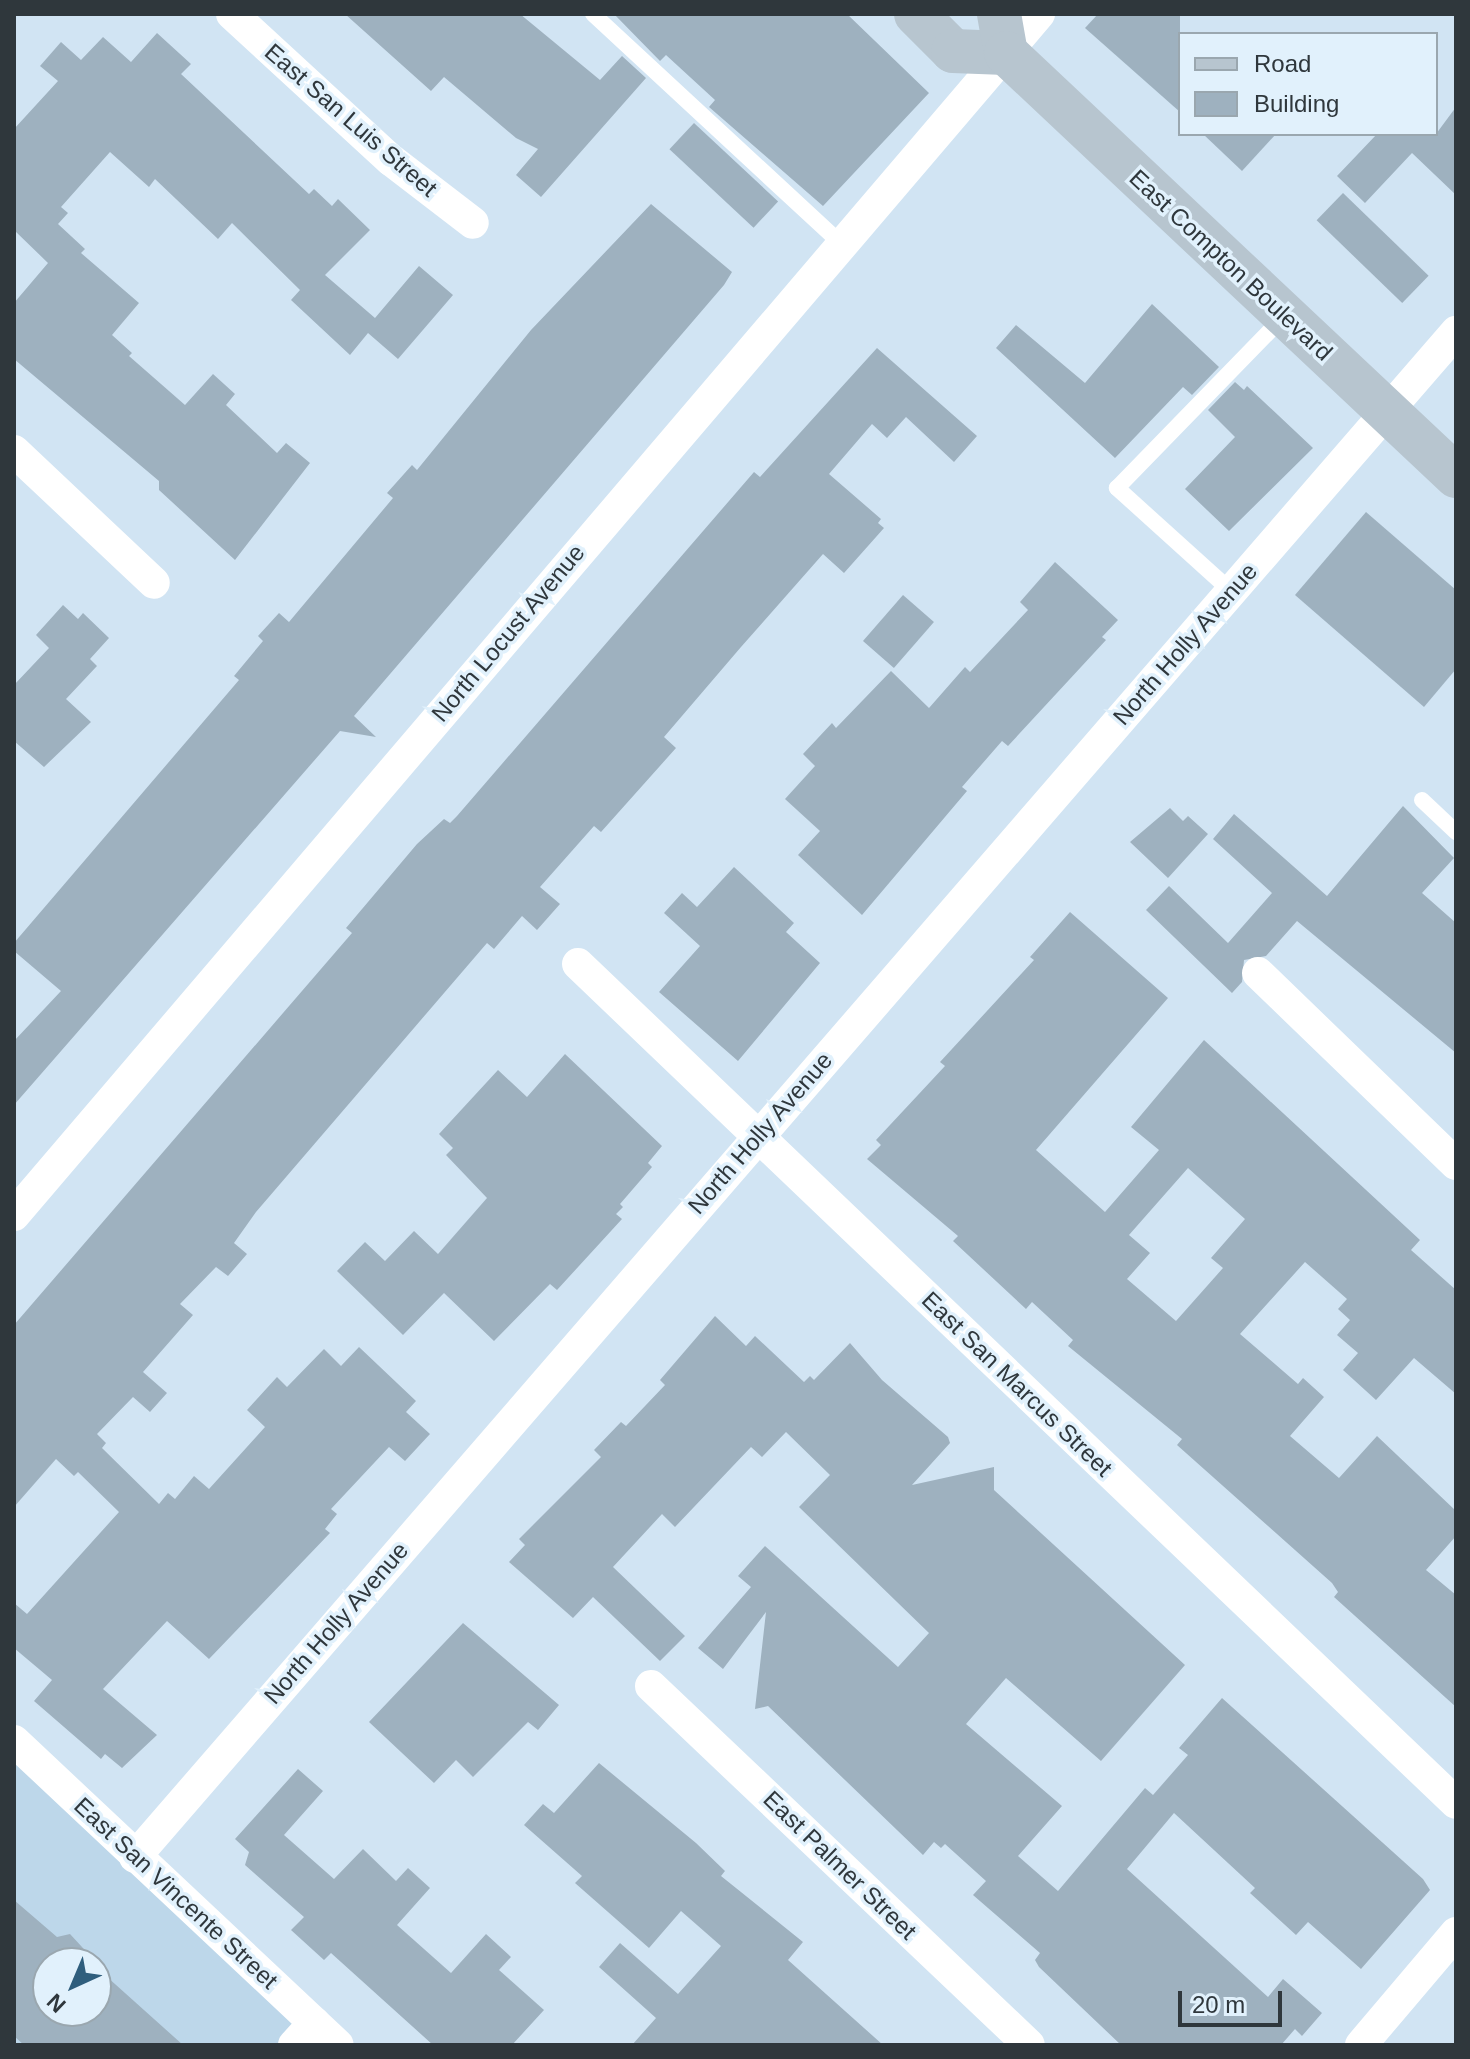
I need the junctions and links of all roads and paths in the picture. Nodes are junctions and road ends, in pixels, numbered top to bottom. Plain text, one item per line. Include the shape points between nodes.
1 (232, 14) edge
2 (593, 14) edge
3 (916, 14) edge
4 (1039, 14) edge
5 (1002, 34) edge
6 (473, 223) dead end
7 (840, 243) junction
8 (1285, 315) junction
9 (1456, 332) edge
10 (1387, 411) junction
11 (14, 451) edge
12 (1456, 476) edge
13 (154, 583) dead end
14 (1231, 591) junction
15 (1422, 800) dead end
16 (1456, 832) edge
17 (578, 964) dead end
18 (1258, 973) dead end
19 (757, 1136) junction
20 (1456, 1164) edge
21 (14, 1215) edge
22 (651, 1686) dead end
23 (14, 1741) edge
24 (1456, 1803) edge
25 (135, 1857) junction
26 (1456, 1933) edge
27 (304, 2034) edge
28 (338, 2045) edge
29 (1029, 2045) edge
30 (1361, 2045) edge

1 - 6 street, East San Luis Street via 391,160
2 - 7 lane
3 - 5 main road via 953,51
4 - 5 street, North Locust Avenue
5 - 7 street, North Locust Avenue
5 - 8 main road, East Compton Boulevard
7 - 21 street, North Locust Avenue
8 - 10 main road, East Compton Boulevard
8 - 14 lane via 1117,488
9 - 10 street, North Holly Avenue
10 - 12 main road, East Compton Boulevard
10 - 14 street, North Holly Avenue
11 - 13 street
14 - 19 street, North Holly Avenue
15 - 16 lane
17 - 19 street, East San Marcus Street
18 - 20 street
19 - 24 street, East San Marcus Street
19 - 25 street, North Holly Avenue
22 - 29 street, East Palmer Street
23 - 25 street, East San Vincente Street
25 - 27 street, East San Vincente Street
26 - 30 street
27 - 28 street, East San Vincente Street

